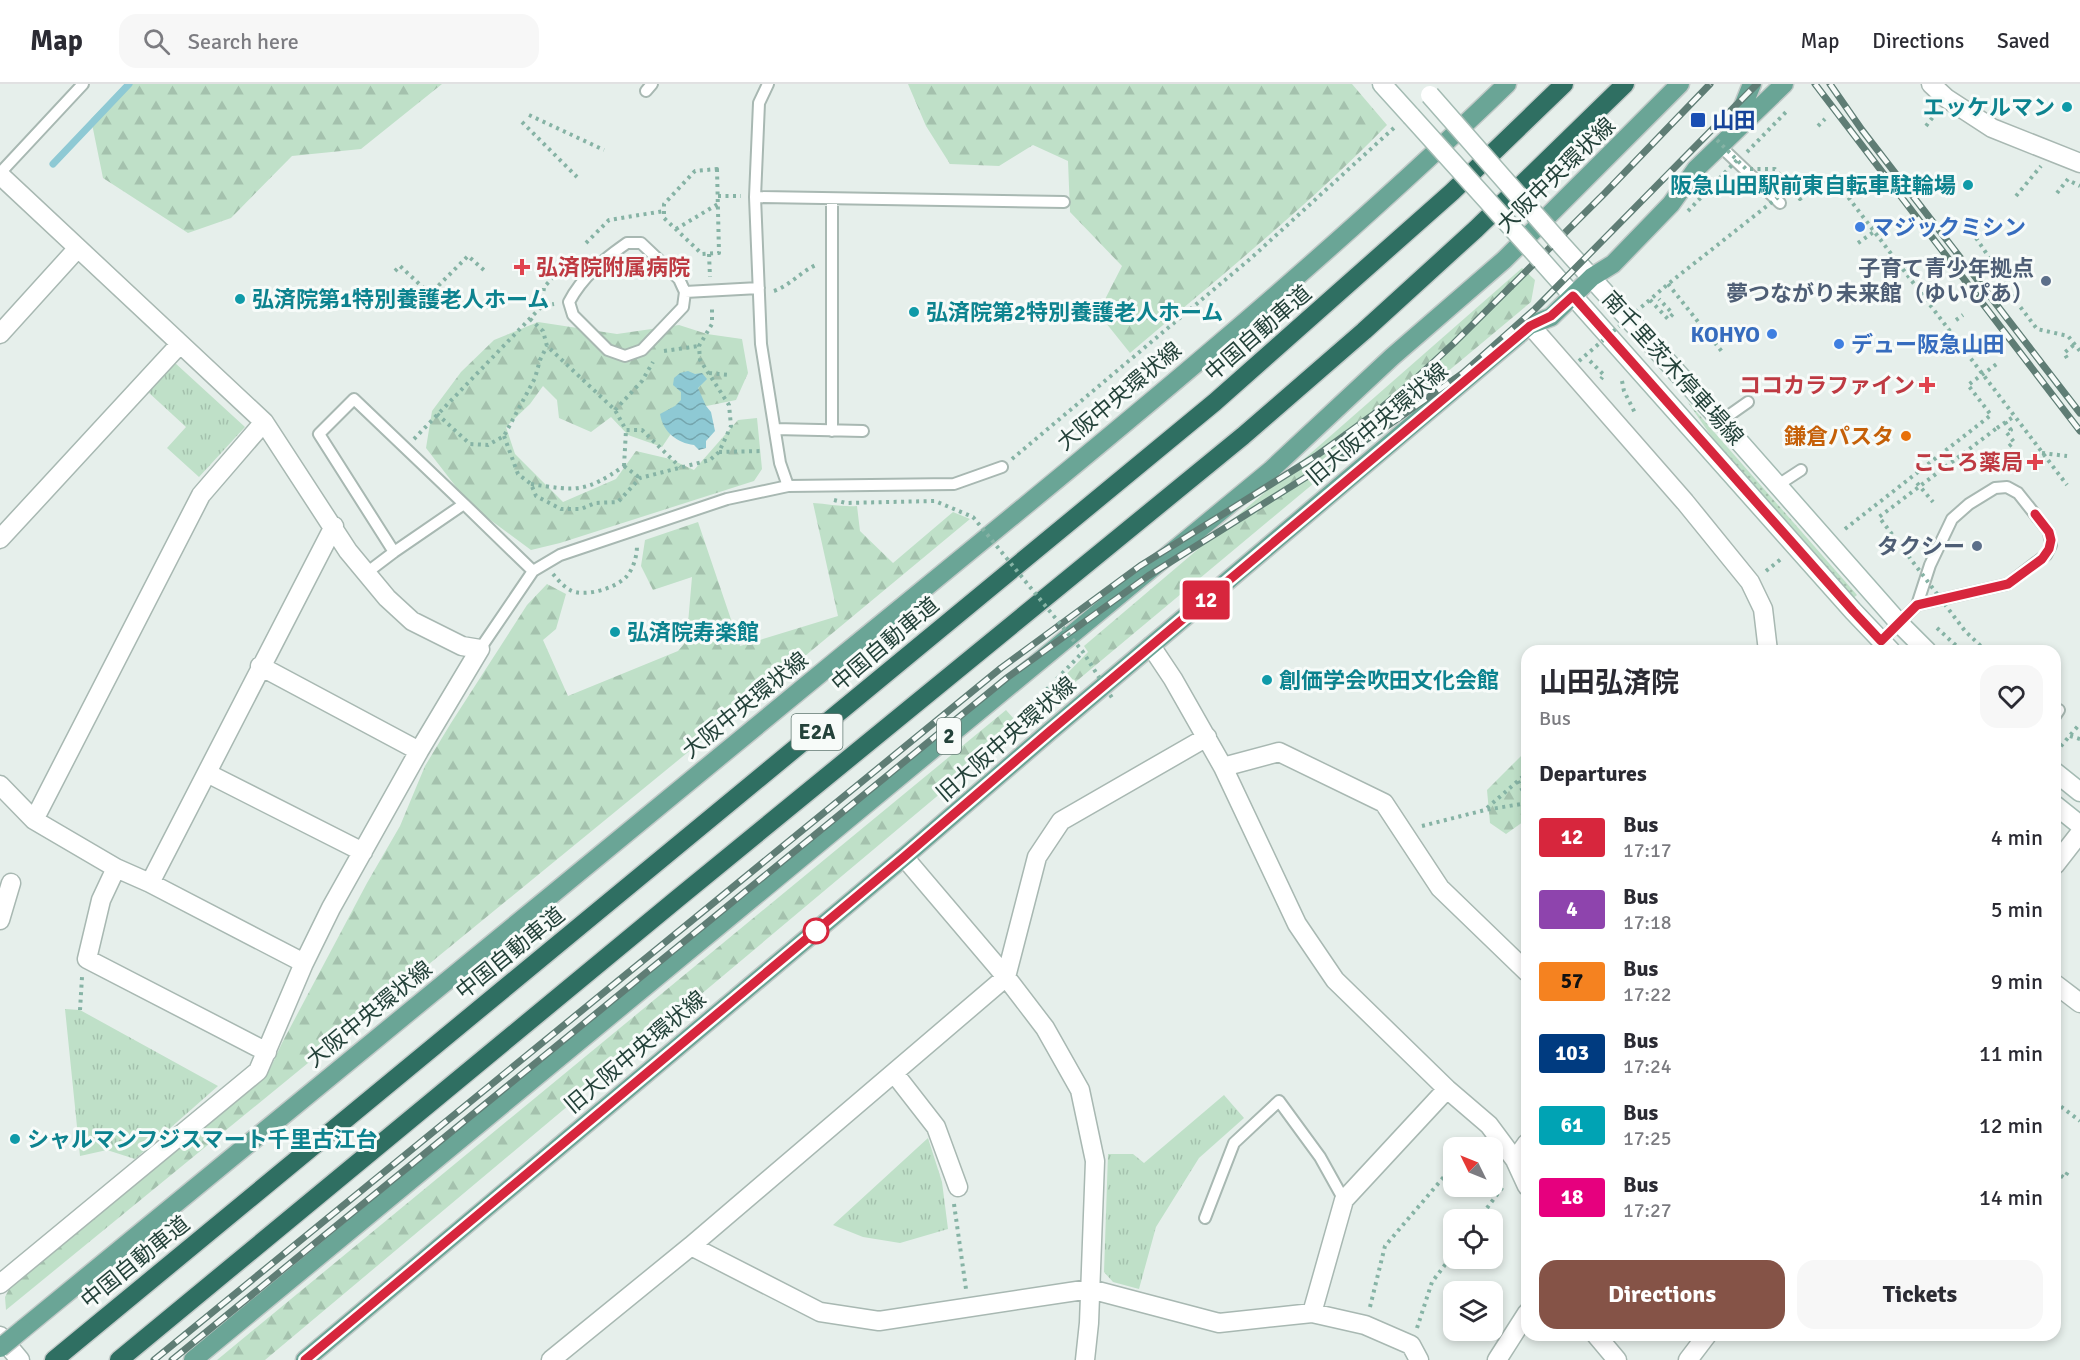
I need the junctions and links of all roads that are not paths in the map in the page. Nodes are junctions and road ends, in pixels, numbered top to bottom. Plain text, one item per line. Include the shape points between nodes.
1 (83, 84) edge
2 (768, 84) edge
3 (1382, 84) edge
4 (1507, 84) edge
5 (1564, 84) edge
6 (1625, 84) edge
7 (1680, 84) edge
8 (1752, 84) edge
9 (1784, 84) edge
10 (1931, 84) edge
11 (1425, 89) edge
12 (1720, 142) junction
13 (2080, 163) edge
14 (0, 174) edge
15 (755, 197) junction
16 (832, 199) junction
17 (1064, 202) dead end
18 (1780, 203) dead end
19 (77, 249) junction
20 (1592, 277) junction
21 (685, 292) junction
22 (759, 292) junction
23 (1573, 296) junction
24 (1530, 326) junction
25 (0, 334) edge
26 (180, 344) junction
27 (1748, 402) dead end
28 (1722, 421) junction
29 (264, 422) junction
30 (775, 429) junction
31 (832, 431) junction
32 (863, 431) dead end
33 (1002, 467) road end
34 (1801, 470) dead end
35 (1778, 485) junction
36 (788, 486) junction
37 (464, 504) junction
38 (334, 526) junction
39 (0, 539) edge
40 (394, 552) junction
41 (538, 568) junction
42 (365, 574) junction
43 (1917, 605) junction
44 (1899, 623) junction
45 (1767, 645) edge
46 (1885, 645) edge
47 (1887, 645) edge
48 (1921, 645) edge
49 (1151, 646) junction
50 (480, 649) junction
51 (260, 666) junction
52 (1207, 737) junction
53 (419, 751) junction
54 (1223, 767) junction
55 (207, 773) junction
56 (2061, 777) edge
57 (0, 785) edge
58 (2080, 792) edge
59 (2061, 810) edge
60 (34, 820) junction
61 (2080, 825) edge
62 (2080, 833) edge
63 (363, 852) junction
64 (904, 857) junction
65 (2061, 857) edge
66 (116, 868) junction
67 (11, 883) dead end
68 (150, 883) junction
69 (0, 920) edge
70 (304, 963) junction
71 (1521, 966) edge
72 (1006, 977) junction
73 (2061, 989) edge
74 (2080, 1003) edge
75 (267, 1052) junction
76 (894, 1073) junction
77 (1447, 1089) junction
78 (1521, 1152) edge
79 (1515, 1160) junction
80 (1521, 1173) edge
81 (957, 1187) road end
82 (1344, 1200) junction
83 (1204, 1218) dead end
84 (691, 1246) junction
85 (0, 1284) edge
86 (1090, 1289) junction
87 (1312, 1313) junction
88 (1521, 1322) edge
89 (0, 1336) edge
90 (1601, 1341) edge
91 (1702, 1341) edge
92 (0, 1348) edge
93 (1415, 1353) edge
94 (20, 1360) edge
95 (54, 1360) edge
96 (119, 1360) edge
97 (193, 1360) edge
98 (305, 1360) edge
99 (551, 1360) edge
100 (1085, 1360) edge
101 (1497, 1360) edge
102 (1617, 1360) edge
103 (1688, 1360) edge

1 - 14 lane
2 - 15 lane via 759,103
3 - 23 street, 南千里茨木停車場線, bridge via 1404,120
4 - 92 main road, 大阪中央環状線, bridge via 1424,165 1077,464
5 - 95 highway, 中国自動車道 / E2A via 1452,192 1215,402
6 - 96 highway, E2A via 1476,229 1243,436
7 - 97 main road, 大阪中央環状線 / 2 via 1504,260 1270,470
8 - 12 main road, 旧大阪中央環状線 via 1738,119
9 - 12 main road, 旧大阪中央環状線 via 1749,120
10 - 13 street via 1992,128
11 - 20 street, 南千里茨木停車場線, bridge
12 - 18 lane
12 - 20 main road, 旧大阪中央環状線 via 1671,204 1613,264
14 - 19 street
15 - 16 lane
15 - 22 lane
16 - 17 lane
16 - 31 lane
19 - 25 street
19 - 26 street
20 - 23 main road, 旧大阪中央環状線
20 - 28 street, 南千里茨木停車場線
21 - 21 lane via 683,308 642,350 625,356 608,350 573,315 569,302 606,257 627,243 641,243 679,279
21 - 22 lane
22 - 30 lane via 761,344
23 - 24 main road, 旧大阪中央環状線 via 1551,316
23 - 46 street, 南千里茨木停車場線
24 - 45 street via 1750,582 1763,609
24 - 49 main road, 旧大阪中央環状線
26 - 29 street
26 - 39 street
27 - 28 lane
28 - 35 street, 南千里茨木停車場線
29 - 38 street
29 - 60 street via 201,495
30 - 31 lane
30 - 36 lane
31 - 32 lane
33 - 36 lane via 954,484
34 - 35 lane
35 - 44 street, 南千里茨木停車場線
36 - 41 lane via 728,499 560,555
37 - 40 lane
37 - 40 lane via 354,399 319,434
37 - 41 lane
38 - 42 street
38 - 51 street
40 - 42 lane
41 - 50 lane
42 - 50 street via 412,621 462,646
43 - 43 lane via 1930,565 1952,519 1995,488 2007,487 2018,493 2049,532 2051,545 2046,555 2008,584
43 - 44 lane
44 - 47 lane
44 - 48 street, 南千里茨木停車場線
49 - 52 street
49 - 64 main road, 旧大阪中央環状線
50 - 53 street
51 - 53 street
51 - 55 street
52 - 54 street
52 - 72 street via 1061,821 1036,857
53 - 63 street
54 - 71 street via 1279,752 1384,803 1440,888
54 - 77 street via 1298,924 1335,980
55 - 63 street
55 - 68 street
56 - 58 street
57 - 60 street
59 - 61 street
60 - 66 street
62 - 65 street
63 - 70 street
64 - 72 street
64 - 98 main road, 旧大阪中央環状線
66 - 68 street
66 - 75 street via 101,900 87,958
67 - 69 street
68 - 70 street
70 - 75 street
72 - 76 street
72 - 86 street via 1045,1028 1080,1090 1095,1161
73 - 74 street
75 - 85 street via 258,1071
76 - 81 street via 936,1127
76 - 84 street
77 - 79 street via 1489,1125
77 - 82 street
78 - 79 street
79 - 80 street
82 - 83 lane via 1320,1157 1279,1101 1234,1143
82 - 87 street
84 - 86 street via 820,1312 879,1322
84 - 99 street
86 - 87 street via 1219,1323
86 - 100 street
87 - 93 street via 1365,1325
88 - 101 street
89 - 94 street
90 - 102 street
91 - 103 street

